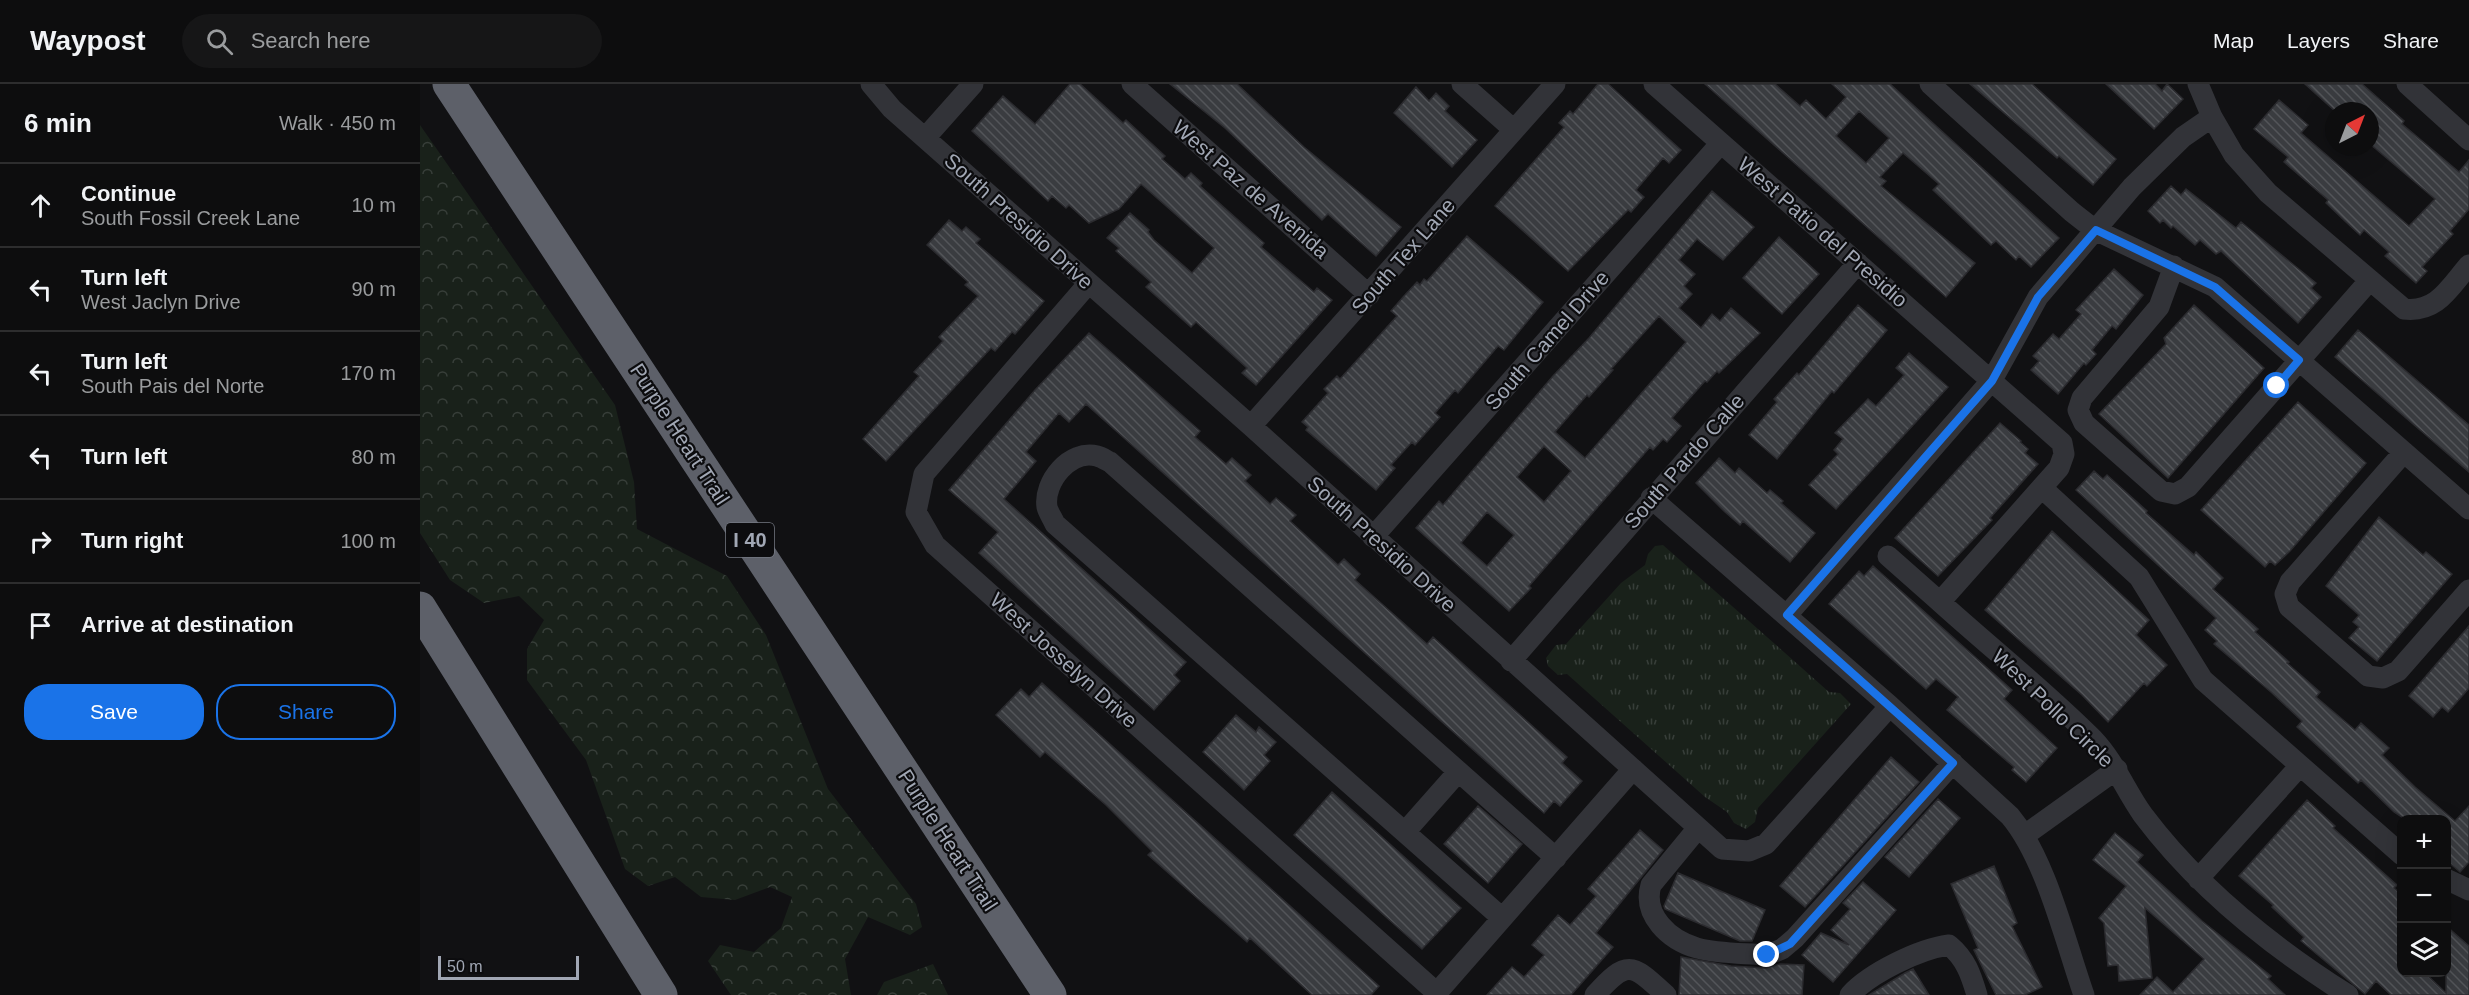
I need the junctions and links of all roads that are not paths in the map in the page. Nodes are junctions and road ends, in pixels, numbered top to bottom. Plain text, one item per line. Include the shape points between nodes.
1 (449, 84) edge
2 (871, 84) edge
3 (973, 84) edge
4 (1132, 84) edge
5 (1462, 84) edge
6 (1555, 84) edge
7 (1654, 84) edge
8 (1930, 84) edge
9 (2198, 84) edge
10 (2407, 84) edge
11 (2212, 117) junction
12 (1514, 130) junction
13 (925, 138) junction
14 (2469, 140) edge
15 (1721, 142) junction
16 (2096, 230) junction
17 (1858, 263) junction
18 (2469, 265) edge
19 (2174, 266) junction
20 (2370, 280) junction
21 (1088, 284) junction
22 (1369, 295) junction
23 (2299, 360) junction
24 (1992, 381) junction
25 (1251, 426) junction
26 (2404, 452) junction
27 (2042, 488) junction
28 (1651, 498) junction
29 (2469, 509) edge
30 (1373, 537) junction
31 (1888, 556) dead end
32 (2469, 590) edge
33 (1940, 602) junction
34 (420, 608) edge
35 (1787, 615) junction
36 (1511, 661) junction
37 (1890, 706) junction
38 (1953, 763) junction
39 (2299, 767) junction
40 (1633, 769) junction
41 (2117, 769) junction
42 (1458, 772) junction
43 (1698, 828) junction
44 (1404, 832) junction
45 (2025, 835) junction
46 (2397, 851) edge
47 (1556, 858) junction
48 (2198, 879) junction
49 (2451, 881) edge
50 (2469, 890) edge
51 (1502, 918) junction
52 (1436, 994) edge
53 (661, 995) edge
54 (1050, 995) edge
55 (1595, 995) edge
56 (1666, 995) edge
57 (1850, 995) edge
58 (1977, 995) edge
59 (2084, 995) edge
60 (2348, 995) edge

1 - 54 highway, Purple Heart Trail / I 40
2 - 13 street, South Presidio Drive via 892,110
3 - 13 street
4 - 22 street, West Paz de Avenida
5 - 12 street
6 - 12 street, South Tex Lane
7 - 15 street, West Patio del Presidio
8 - 16 street
9 - 11 street
10 - 14 street
11 - 16 street via 2175,145
11 - 20 street via 2234,155 2268,194
12 - 22 street, South Tex Lane
13 - 21 street, South Presidio Drive
15 - 17 street, West Patio del Presidio
15 - 30 street, South Camel Drive
16 - 19 street
16 - 24 street via 2038,297
17 - 24 street, West Patio del Presidio
17 - 28 street, South Pardo Calle
18 - 20 street via 2438,301 2421,311 2404,309
19 - 23 street via 2215,287
19 - 23 street via 2159,307 2082,398 2078,410 2084,423 2161,490 2175,494 2187,487
20 - 23 street
21 - 25 street, South Presidio Drive
21 - 52 street, West Josselyn Drive via 924,474 916,512 935,545
22 - 25 street, South Tex Lane
23 - 26 street
24 - 27 street via 2062,443 2064,454 2059,468
24 - 35 street
25 - 30 street, South Presidio Drive
26 - 29 street
26 - 32 street via 2290,582 2285,594 2289,607 2368,676 2383,678 2398,671
27 - 33 street
27 - 39 street via 2139,577 2203,680
28 - 35 street
28 - 36 street, South Pardo Calle
30 - 36 street, South Presidio Drive
31 - 33 street, West Pollo Circle
33 - 41 street, West Pollo Circle via 2094,740
34 - 53 highway
35 - 37 street
36 - 40 street, South Presidio Drive
37 - 38 street
37 - 43 street, South Presidio Drive via 1766,844 1749,851 1722,849
38 - 43 street via 1795,938 1775,953 1698,948 1680,940 1654,918 1648,896 1651,885
38 - 45 street
39 - 46 street
39 - 48 street
40 - 43 street, South Presidio Drive
40 - 47 street
41 - 45 street
41 - 48 street, West Pollo Circle via 2142,814
42 - 44 street
42 - 44 street via 1110,462 1095,455 1082,456 1060,467 1050,486 1047,507 1055,524
42 - 47 street
44 - 51 street
45 - 59 street
47 - 51 street
48 - 60 street, West Pollo Circle via 2306,968
49 - 50 street
51 - 52 street
55 - 56 street via 1617,972 1626,969 1637,970
57 - 58 street via 1870,977 1934,947 1949,945 1968,967

